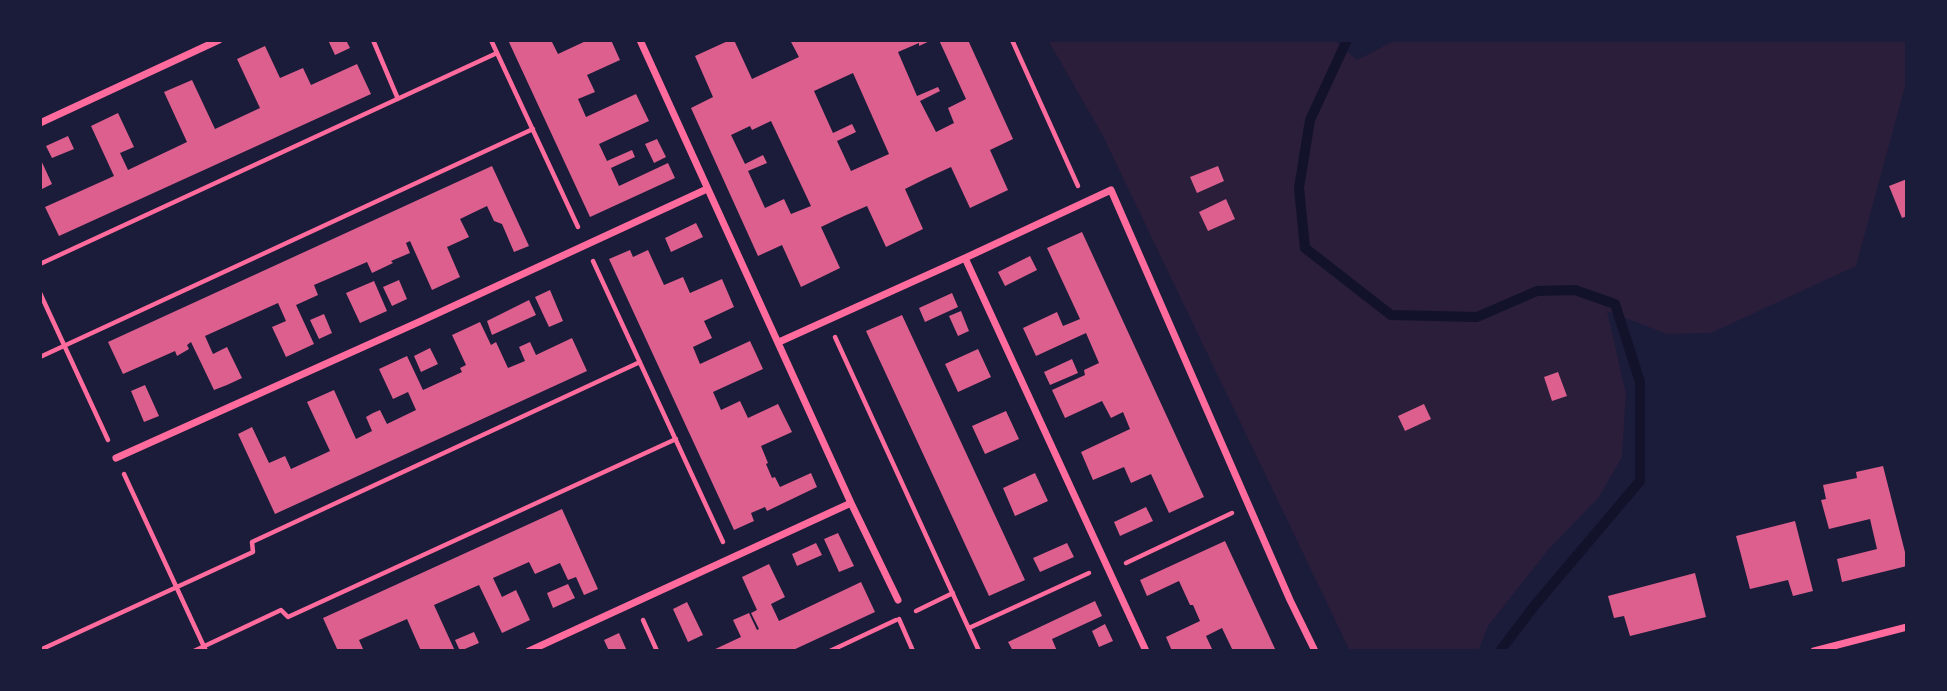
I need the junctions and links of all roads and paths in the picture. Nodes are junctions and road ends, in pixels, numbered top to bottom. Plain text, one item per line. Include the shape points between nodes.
1 (219, 40) edge
2 (373, 40) edge
3 (491, 40) edge
4 (640, 40) edge
5 (1012, 40) edge
6 (497, 53) junction
7 (398, 99) junction
8 (40, 123) edge
9 (533, 129) junction
10 (707, 189) junction
11 (1085, 201) junction
12 (586, 245) junction
13 (965, 258) junction
14 (40, 264) edge
15 (827, 320) junction
16 (779, 342) junction
17 (40, 357) edge
18 (640, 362) junction
19 (676, 439) junction
20 (116, 458) dead end
21 (851, 503) junction
22 (1249, 505) junction
23 (731, 559) junction
24 (1107, 566) junction
25 (953, 593) junction
26 (898, 600) dead end
27 (635, 602) junction
28 (899, 619) junction
29 (1907, 627) edge
30 (969, 628) junction
31 (40, 650) edge
32 (194, 651) edge
33 (529, 651) edge
34 (657, 651) edge
35 (830, 651) edge
36 (913, 651) edge
37 (979, 651) edge
38 (1146, 651) edge
39 (1315, 651) edge
40 (1814, 651) edge

1 - 8 street
2 - 7 path
3 - 6 path
4 - 10 street
5 - 11 path
6 - 7 path
6 - 9 path
7 - 14 path
9 - 12 path
9 - 17 path
10 - 12 street
10 - 16 street
11 - 13 street
11 - 22 street via 1111,190
12 - 18 path
12 - 20 street
13 - 15 street
13 - 24 street
15 - 16 street
15 - 25 path
16 - 21 street
18 - 19 path
18 - 31 path via 252,542 253,552
19 - 23 path
19 - 32 path via 288,617 281,610
21 - 23 street
21 - 26 street
22 - 24 path
22 - 39 street
23 - 27 street
24 - 30 path
24 - 38 street
25 - 28 path
25 - 30 path
27 - 33 street
27 - 34 path
28 - 35 path
28 - 36 path
29 - 40 street
30 - 37 path

